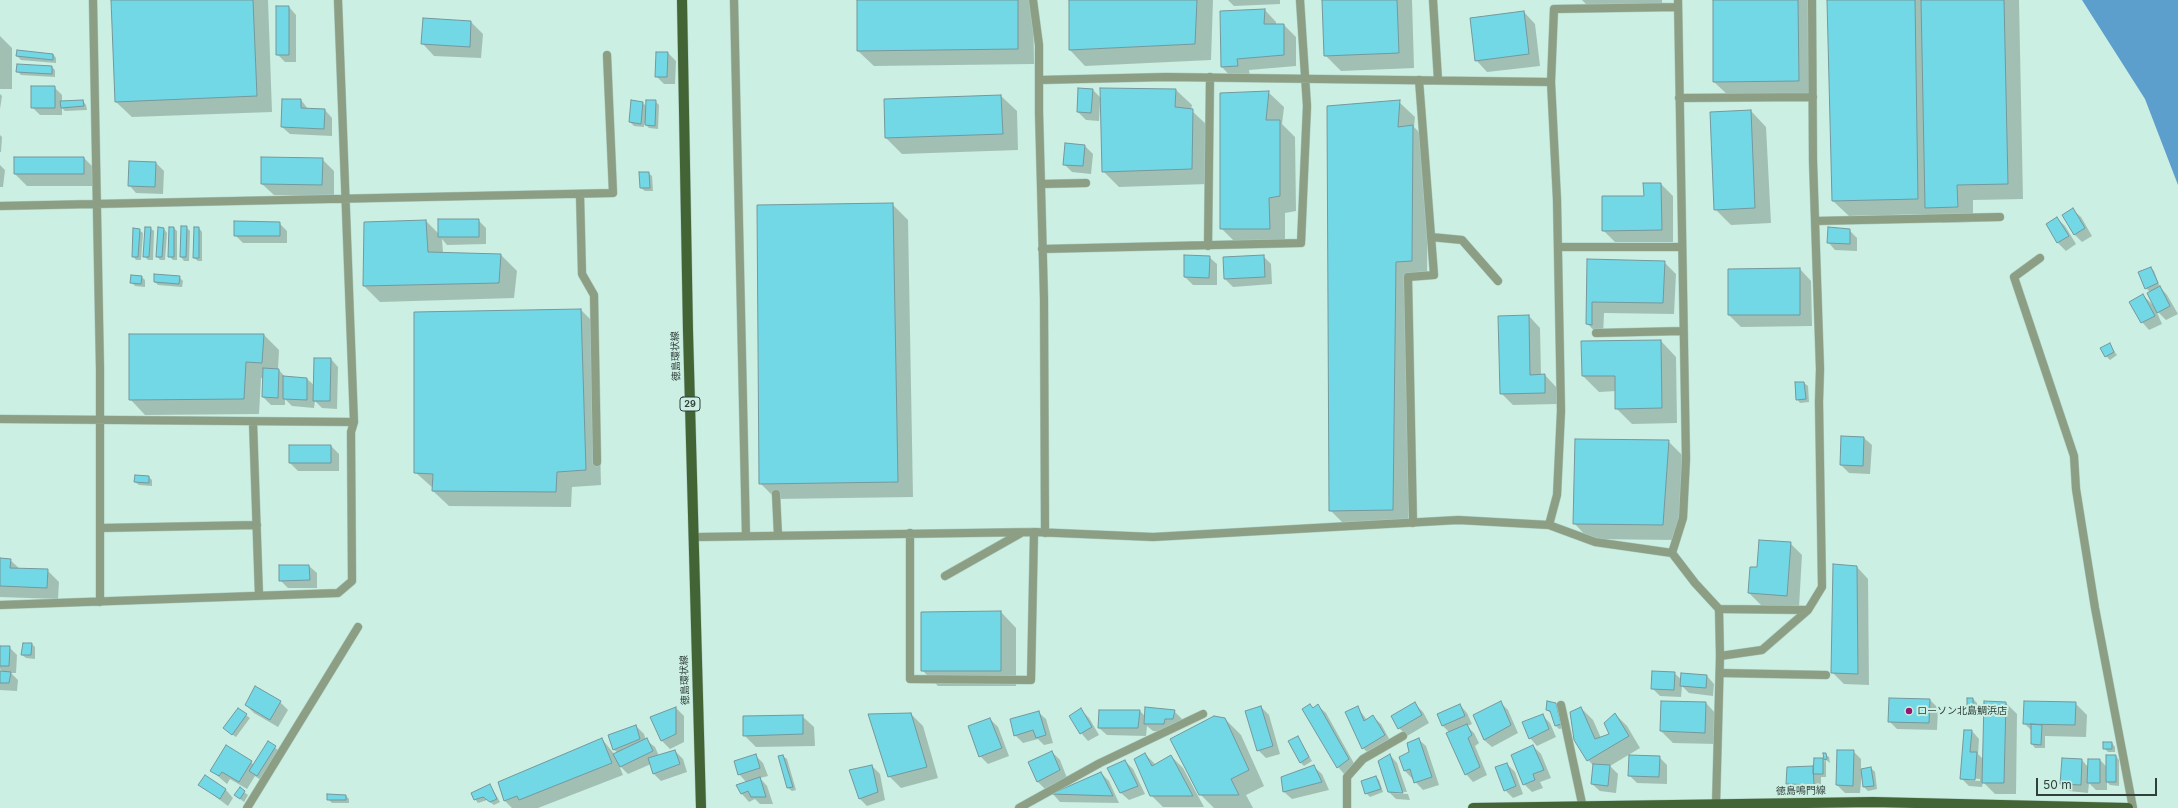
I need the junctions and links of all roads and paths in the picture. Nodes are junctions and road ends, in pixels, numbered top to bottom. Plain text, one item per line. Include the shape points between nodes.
1 (93, 0) edge
2 (338, 0) edge
3 (682, 0) edge
4 (734, 0) edge
5 (1033, 0) edge
6 (1300, 0) edge
7 (1433, 0) edge
8 (1812, 0) edge
9 (1678, 4) edge
10 (607, 55) dead end
11 (1210, 77) junction
12 (1304, 78) junction
13 (1039, 80) junction
14 (1419, 80) junction
15 (1438, 80) junction
16 (1551, 82) junction
17 (1813, 97) junction
18 (1679, 98) junction
19 (1086, 183) dead end
20 (1041, 184) junction
21 (580, 194) junction
22 (346, 200) junction
23 (0, 206) edge
24 (97, 206) junction
25 (2000, 217) dead end
26 (1815, 221) junction
27 (1431, 237) junction
28 (1208, 246) junction
29 (1681, 247) junction
30 (1558, 248) junction
31 (1042, 249) junction
32 (2040, 258) dead end
33 (1498, 281) dead end
34 (1683, 332) junction
35 (1596, 333) dead end
36 (0, 419) edge
37 (100, 420) junction
38 (253, 422) junction
39 (354, 422) junction
40 (597, 462) dead end
41 (776, 494) dead end
42 (1413, 524) junction
43 (257, 525) junction
44 (1549, 526) junction
45 (100, 528) junction
46 (1022, 532) junction
47 (1034, 532) junction
48 (1045, 533) junction
49 (910, 534) junction
50 (746, 536) junction
51 (778, 536) junction
52 (700, 537) dead end
53 (1672, 553) junction
54 (945, 576) dead end
55 (259, 596) junction
56 (100, 602) junction
57 (0, 604) edge
58 (1718, 609) junction
59 (1808, 610) junction
60 (358, 627) dead end
61 (1720, 656) junction
62 (1720, 673) junction
63 (1826, 675) dead end
64 (1561, 705) dead end
65 (1203, 714) dead end
66 (1404, 736) dead end
67 (1712, 806) edge
68 (1583, 807) edge
69 (247, 808) edge
70 (700, 808) edge
71 (1019, 808) edge
72 (1347, 808) edge
73 (1473, 808) edge
74 (2128, 808) edge
75 (2133, 808) edge

1 - 24 street
2 - 22 street
3 - 70 main road, 徳島環状線 / 29
4 - 50 street
5 - 13 street via 1039,45
6 - 12 street
7 - 15 street
8 - 17 street
9 - 16 street via 1554,9
9 - 18 street
10 - 21 street via 613,193
11 - 12 street
11 - 13 street
11 - 28 street
12 - 14 street
12 - 28 street via 1307,106 1301,243
13 - 20 street
14 - 15 street
14 - 27 street
15 - 16 street
16 - 30 street
17 - 18 street
17 - 26 street
18 - 29 street
19 - 20 street
20 - 31 street
21 - 22 street
21 - 40 street via 582,274 594,295
22 - 24 street
22 - 39 street
23 - 24 street
24 - 37 street
25 - 26 street
26 - 59 street via 1820,362 1818,402 1822,587
27 - 33 street via 1462,240
27 - 42 street via 1434,275 1408,277
28 - 31 street
29 - 30 street
29 - 34 street
30 - 44 street via 1561,411 1557,495
31 - 48 street
32 - 75 street via 2014,277 2074,456 2076,489 2095,608
34 - 35 street
34 - 53 street via 1686,459 1683,518
36 - 37 street
37 - 38 street
37 - 45 street
38 - 39 street
38 - 43 street
39 - 55 street via 351,432 352,581 338,594
41 - 51 street
42 - 44 street via 1458,520
42 - 48 street via 1153,537
43 - 45 street
43 - 55 street
44 - 53 street via 1594,542
45 - 56 street
46 - 47 street
46 - 49 street
46 - 54 street
47 - 48 street
47 - 49 street via 1030,680 910,679
49 - 51 street
50 - 51 street
50 - 52 street
53 - 58 street
55 - 56 street
56 - 57 street
58 - 59 street
58 - 61 street
59 - 61 street via 1762,650
60 - 69 street
61 - 62 street
62 - 63 street
62 - 67 street
64 - 68 street
65 - 71 street via 1100,763
66 - 72 street via 1363,759 1347,777
67 - 68 main road, 徳島鳴門線
67 - 74 main road, 徳島鳴門線 via 1873,802
68 - 73 main road, 徳島鳴門線

